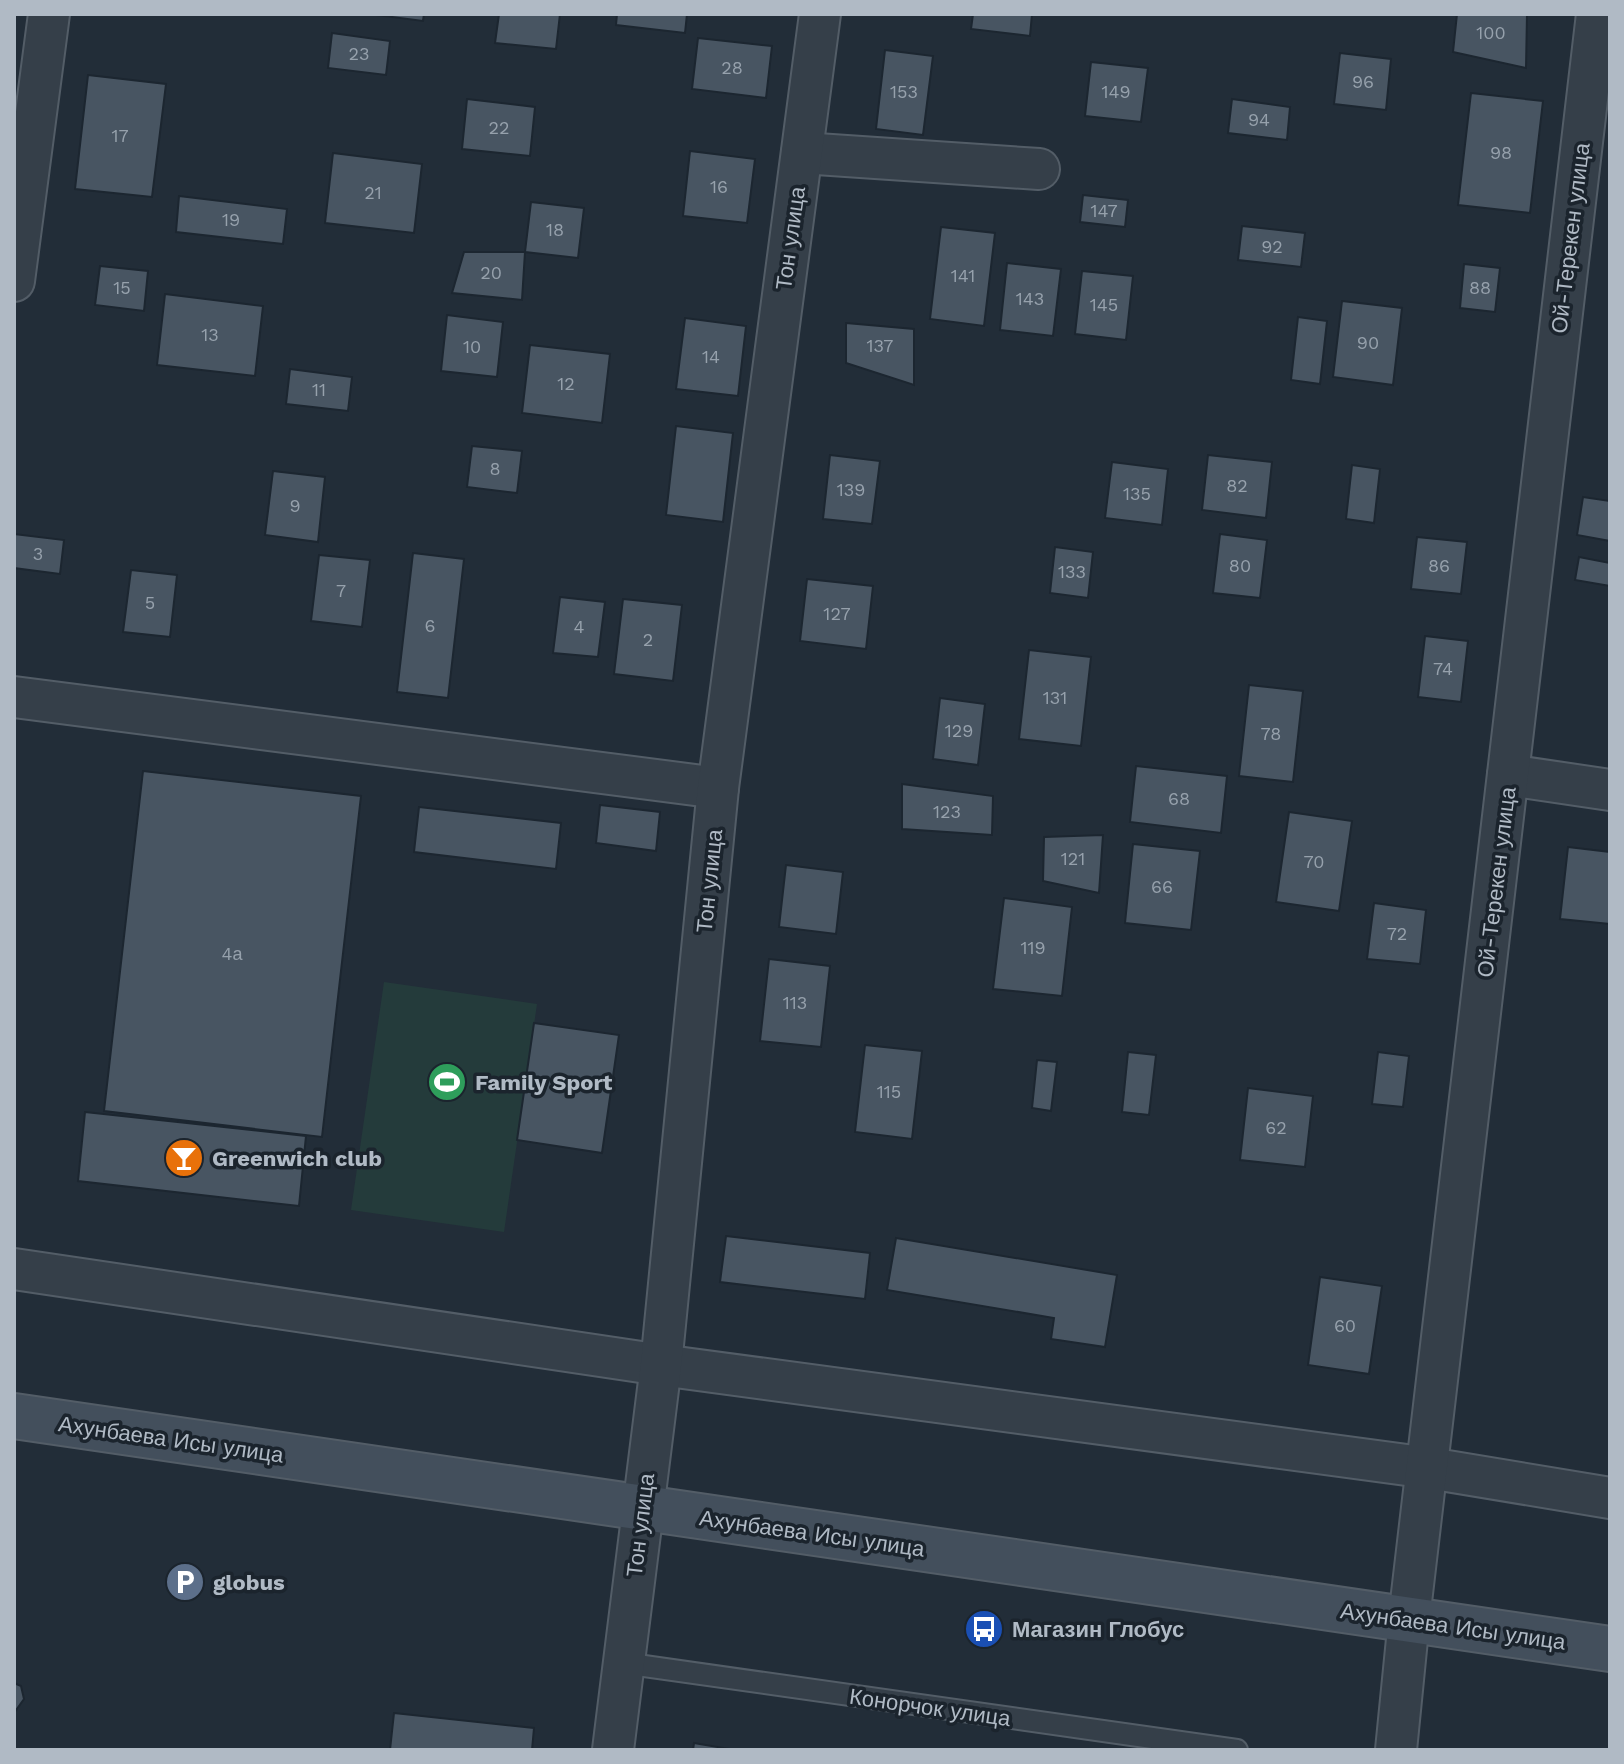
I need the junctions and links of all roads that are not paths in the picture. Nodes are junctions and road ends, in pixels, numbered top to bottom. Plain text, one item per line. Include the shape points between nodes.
1 (49, 14) edge
2 (820, 14) edge
3 (1597, 14) edge
4 (802, 153) junction
5 (1039, 169) dead end
6 (14, 281) edge
7 (14, 697) edge
8 (1508, 775) junction
9 (718, 788) junction
10 (1610, 790) edge
11 (14, 1269) edge
12 (661, 1365) junction
13 (14, 1416) edge
14 (1429, 1468) junction
15 (1610, 1498) edge
16 (642, 1508) junction
17 (1409, 1619) junction
18 (1610, 1649) edge
19 (623, 1663) junction
20 (613, 1750) edge
21 (1237, 1750) edge
22 (1396, 1750) edge

1 - 6 street
2 - 4 street, Тон улица
3 - 8 street, Ой-Терекен улица
4 - 5 street
4 - 9 street, Тон улица
7 - 9 street
8 - 10 street
8 - 14 street, Ой-Терекен улица
9 - 12 street, Тон улица
11 - 12 street
12 - 14 street
12 - 16 street, Тон улица
13 - 16 main road, Ахунбаева Исы улица
14 - 15 street
14 - 17 street, Ой-Терекен улица
16 - 17 main road, Ахунбаева Исы улица
16 - 19 street, Тон улица
17 - 18 main road, Ахунбаева Исы улица
17 - 22 street, Ой-Терекен улица
19 - 20 street, Тон улица
19 - 21 lane, Конорчок улица

